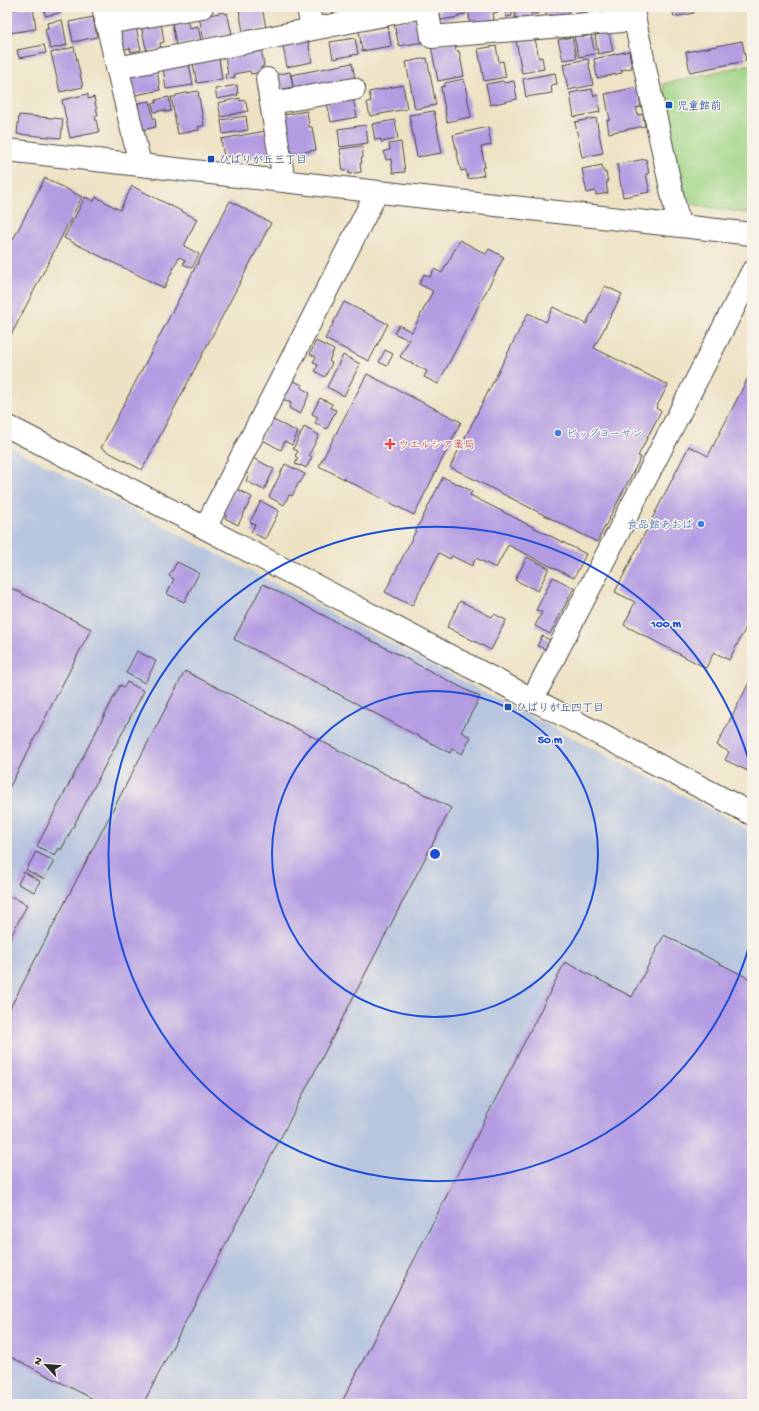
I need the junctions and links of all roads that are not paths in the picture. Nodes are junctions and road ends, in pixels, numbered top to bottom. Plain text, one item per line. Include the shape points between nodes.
1 (202, 7) edge
2 (308, 7) edge
3 (426, 7) edge
4 (634, 13) edge
5 (105, 15) edge
6 (312, 29) junction
7 (117, 68) junction
8 (267, 79) dead end
9 (354, 89) dead end
10 (271, 103) junction
11 (7, 150) edge
12 (140, 164) junction
13 (284, 182) junction
14 (377, 192) junction
15 (679, 226) junction
16 (752, 234) edge
17 (752, 272) edge
18 (7, 426) edge
19 (205, 528) junction
20 (532, 700) junction
21 (752, 814) edge

1 - 5 street
2 - 6 street
3 - 4 street via 432,37
3 - 6 street
4 - 15 street
5 - 7 street
6 - 7 street
7 - 12 street
8 - 10 street
9 - 10 street
10 - 13 street
11 - 12 street
12 - 13 street
13 - 14 street
14 - 15 street
14 - 19 street
15 - 16 street
17 - 20 street
18 - 19 street
19 - 20 street
20 - 21 street

